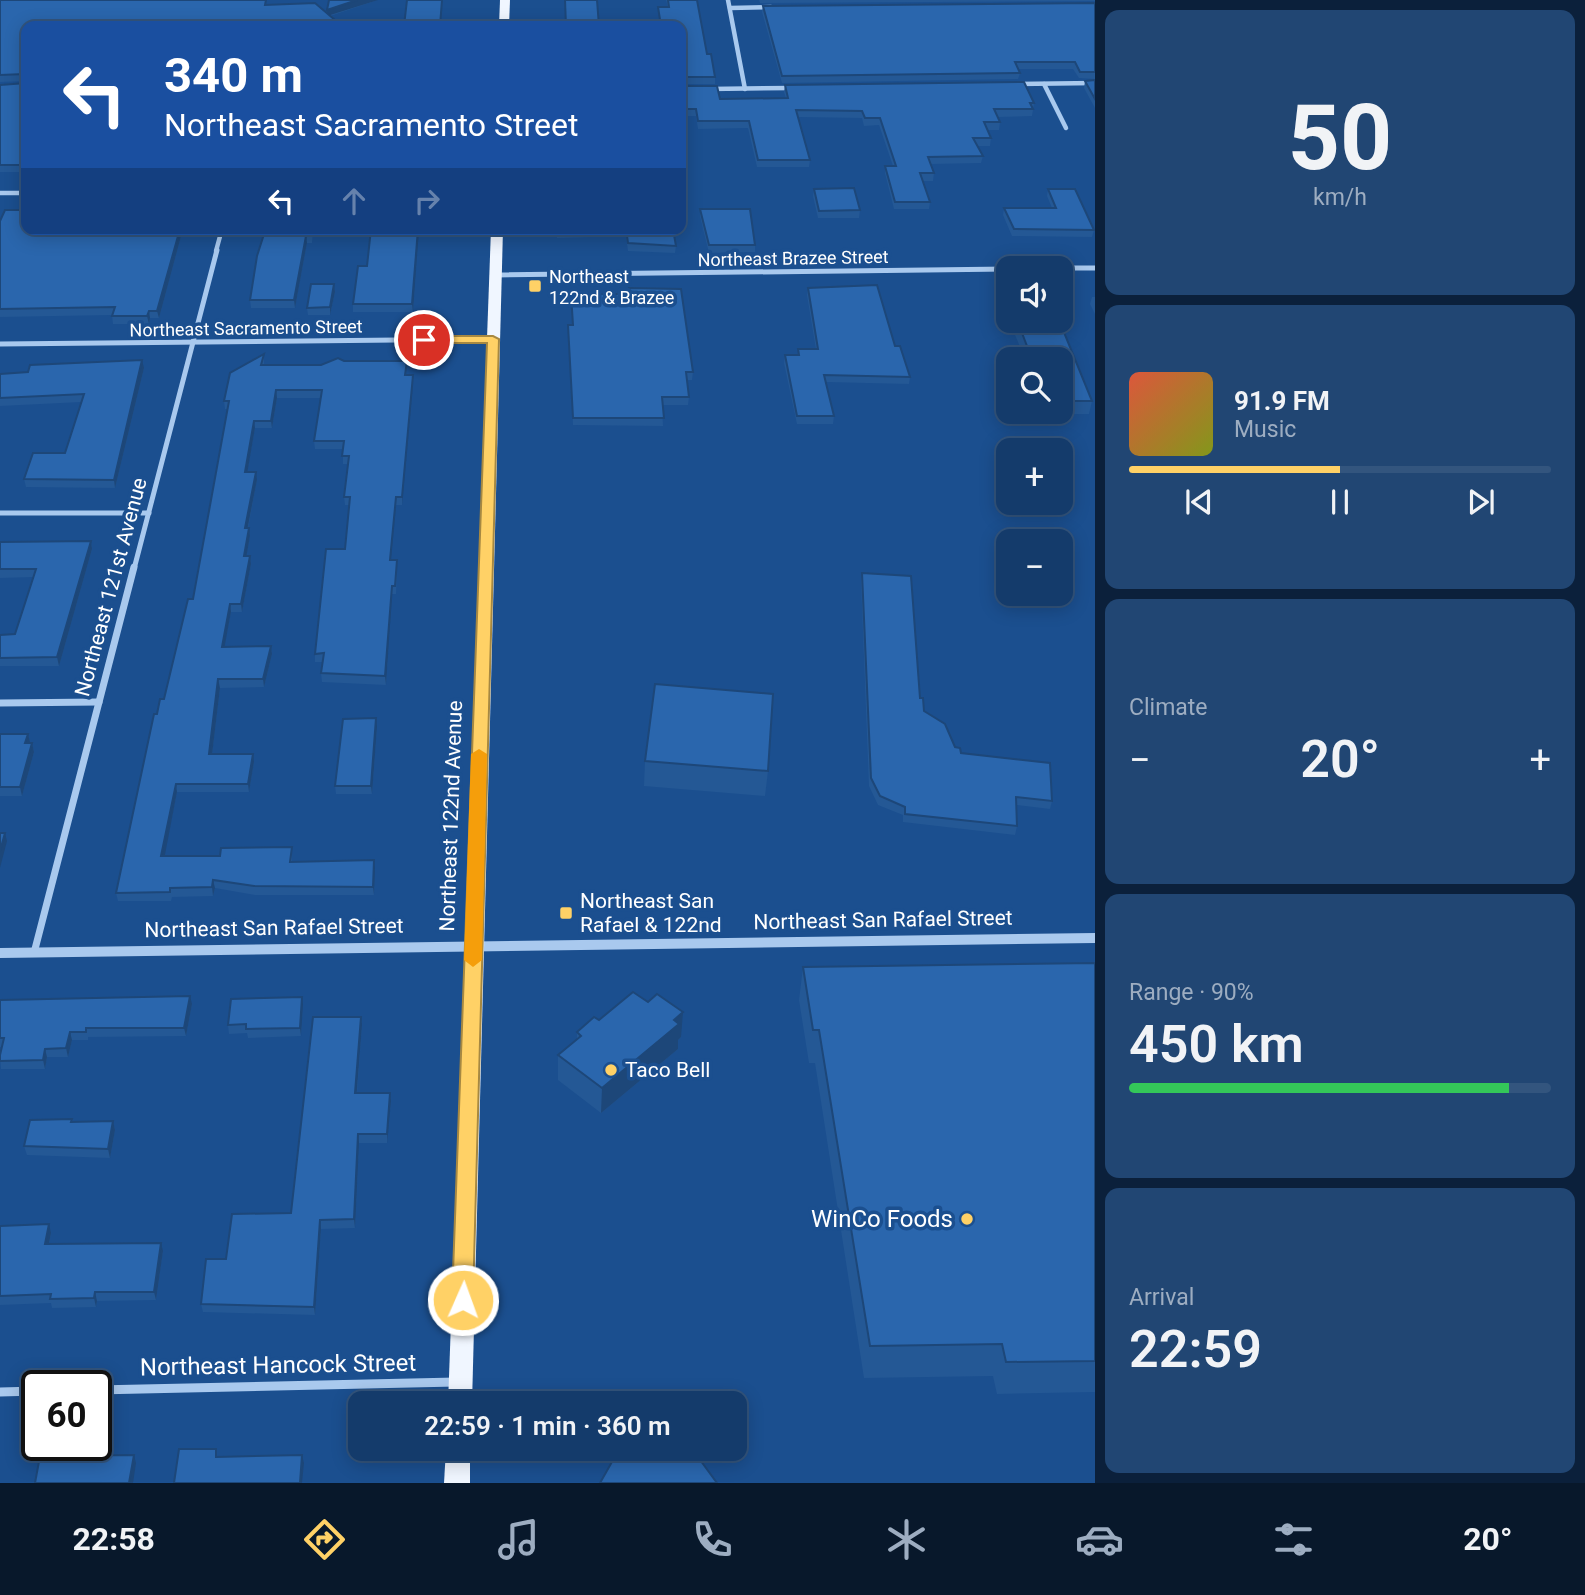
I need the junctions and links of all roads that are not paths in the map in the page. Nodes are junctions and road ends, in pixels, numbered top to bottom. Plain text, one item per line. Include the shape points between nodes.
1 (505, 0) edge
2 (728, 0) edge
3 (784, 7) edge
4 (730, 8) junction
5 (504, 21) edge
6 (1095, 83) edge
7 (1003, 84) edge
8 (1044, 84) junction
9 (799, 88) edge
10 (706, 89) edge
11 (745, 89) junction
12 (1066, 128) dead end
13 (0, 193) edge
14 (21, 193) edge
15 (220, 235) edge
16 (497, 235) edge
17 (1073, 268) edge
18 (1095, 268) edge
19 (996, 269) edge
20 (495, 275) junction
21 (493, 339) junction
22 (193, 342) junction
23 (0, 344) edge
24 (0, 513) edge
25 (149, 513) junction
26 (99, 702) junction
27 (0, 703) edge
28 (1095, 938) edge
29 (473, 946) junction
30 (0, 953) edge
31 (34, 953) junction
32 (112, 1390) edge
33 (21, 1391) edge
34 (460, 1391) edge
35 (0, 1392) edge
36 (348, 1392) edge
37 (458, 1461) edge
38 (457, 1483) edge

1 - 5 main road
2 - 4 street
3 - 4 street
4 - 11 street
6 - 8 street
7 - 8 street
8 - 12 street
9 - 11 street
10 - 11 street
13 - 14 street
15 - 22 street, Northeast 121st Avenue
16 - 20 main road, Northeast 122nd Avenue
17 - 18 street
19 - 20 street, Northeast Brazee Street
20 - 21 main road, Northeast 122nd Avenue
21 - 22 street, Northeast Sacramento Street
21 - 29 main road, Northeast 122nd Avenue
22 - 23 street, Northeast Sacramento Street
22 - 25 street, Northeast 121st Avenue
24 - 25 street
25 - 26 street, Northeast 121st Avenue
26 - 27 street
26 - 31 street, Northeast 121st Avenue
28 - 29 street, Northeast San Rafael Street
29 - 31 street, Northeast San Rafael Street
29 - 34 main road, Northeast 122nd Avenue
30 - 31 street, Northeast San Rafael Street
32 - 36 street, Northeast Hancock Street
33 - 35 street
37 - 38 main road

